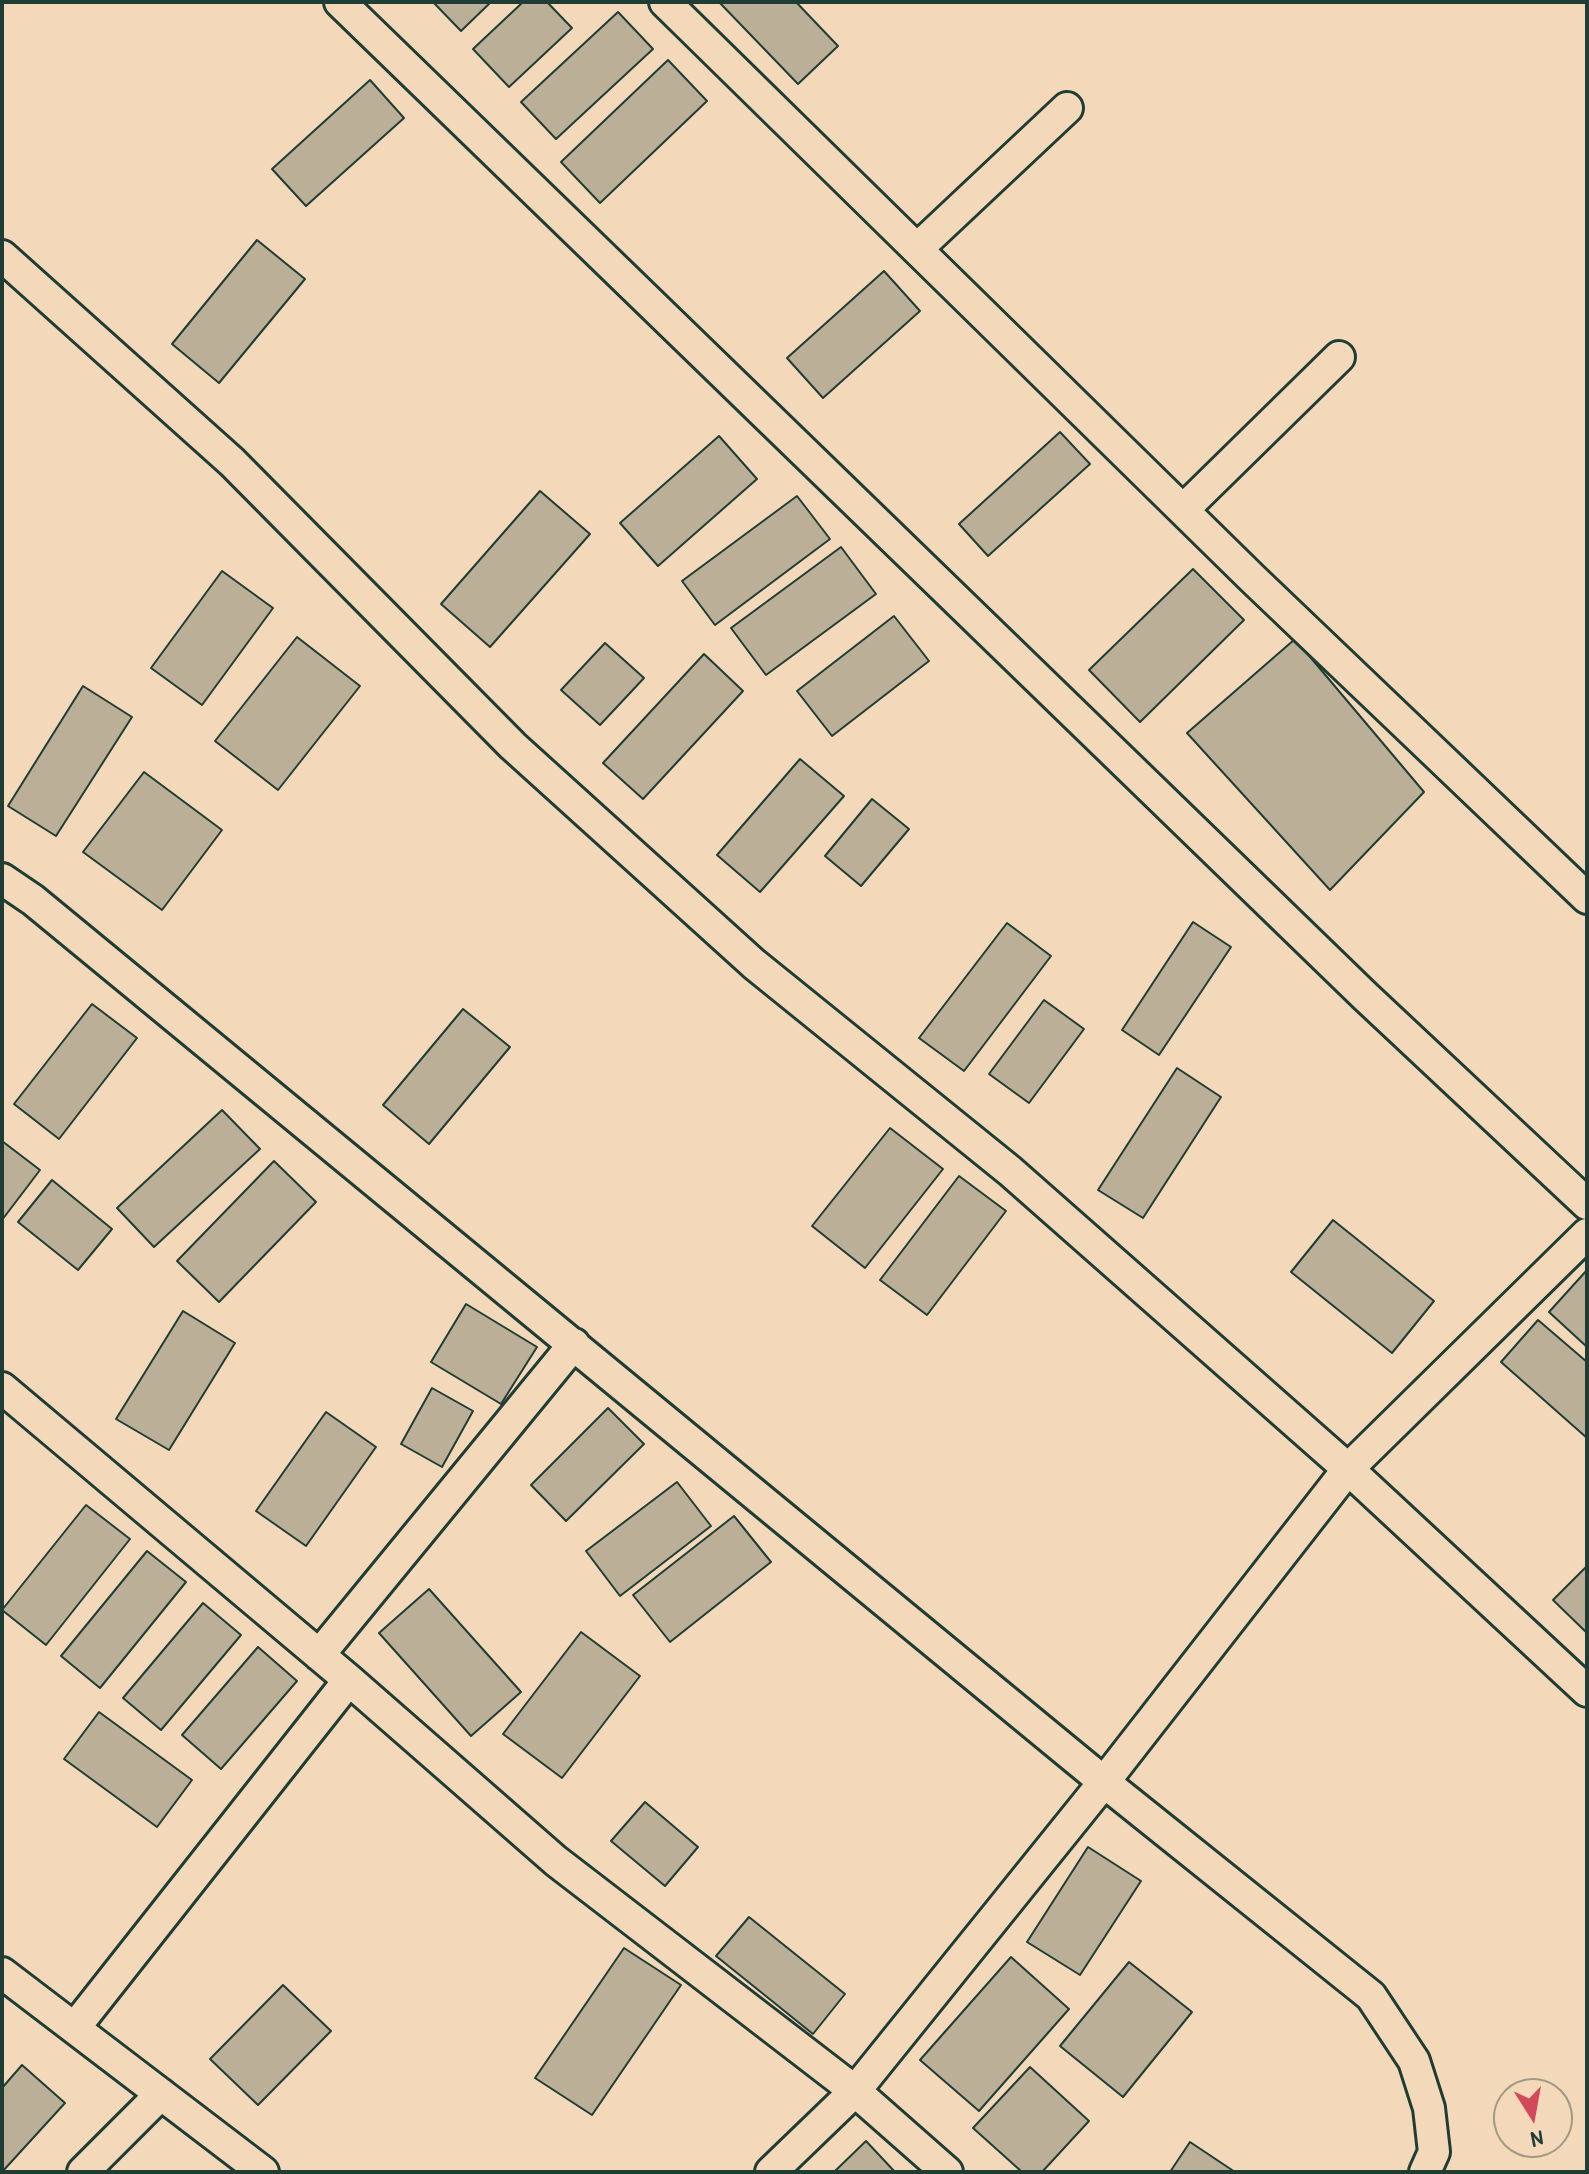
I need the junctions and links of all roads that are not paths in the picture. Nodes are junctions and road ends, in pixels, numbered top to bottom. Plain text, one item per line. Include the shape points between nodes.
1 (340, 2) edge
2 (669, 3) edge
3 (1067, 108) dead end
4 (917, 249) junction
5 (2, 256) edge
6 (1339, 357) dead end
7 (1183, 510) junction
8 (2, 879) edge
9 (1587, 898) edge
10 (1587, 1204) edge
11 (1587, 1234) edge
12 (574, 1344) junction
13 (2, 1388) edge
14 (1348, 1469) junction
15 (319, 1655) junction
16 (349, 1680) junction
17 (1587, 1691) edge
18 (1104, 1782) junction
19 (2, 1973) edge
20 (76, 2026) junction
21 (855, 2091) junction
22 (161, 2094) junction
23 (83, 2172) edge
24 (263, 2172) edge
25 (771, 2172) edge
26 (947, 2172) edge
27 (1425, 2172) edge

1 - 10 street via 1365,996
2 - 4 street
3 - 4 street
4 - 7 street
5 - 14 street via 232,462 513,746 754,964 1010,1171
6 - 7 street
7 - 9 street
8 - 12 street
11 - 14 street
12 - 15 street
12 - 18 street
13 - 15 street
14 - 17 street
14 - 18 street
15 - 16 street
16 - 20 street
16 - 21 street via 556,1861
18 - 21 street
18 - 27 street via 1371,1996 1414,2061 1425,2096 1434,2152
19 - 20 street
20 - 22 street
21 - 25 street
21 - 26 street
22 - 23 street
22 - 24 street

